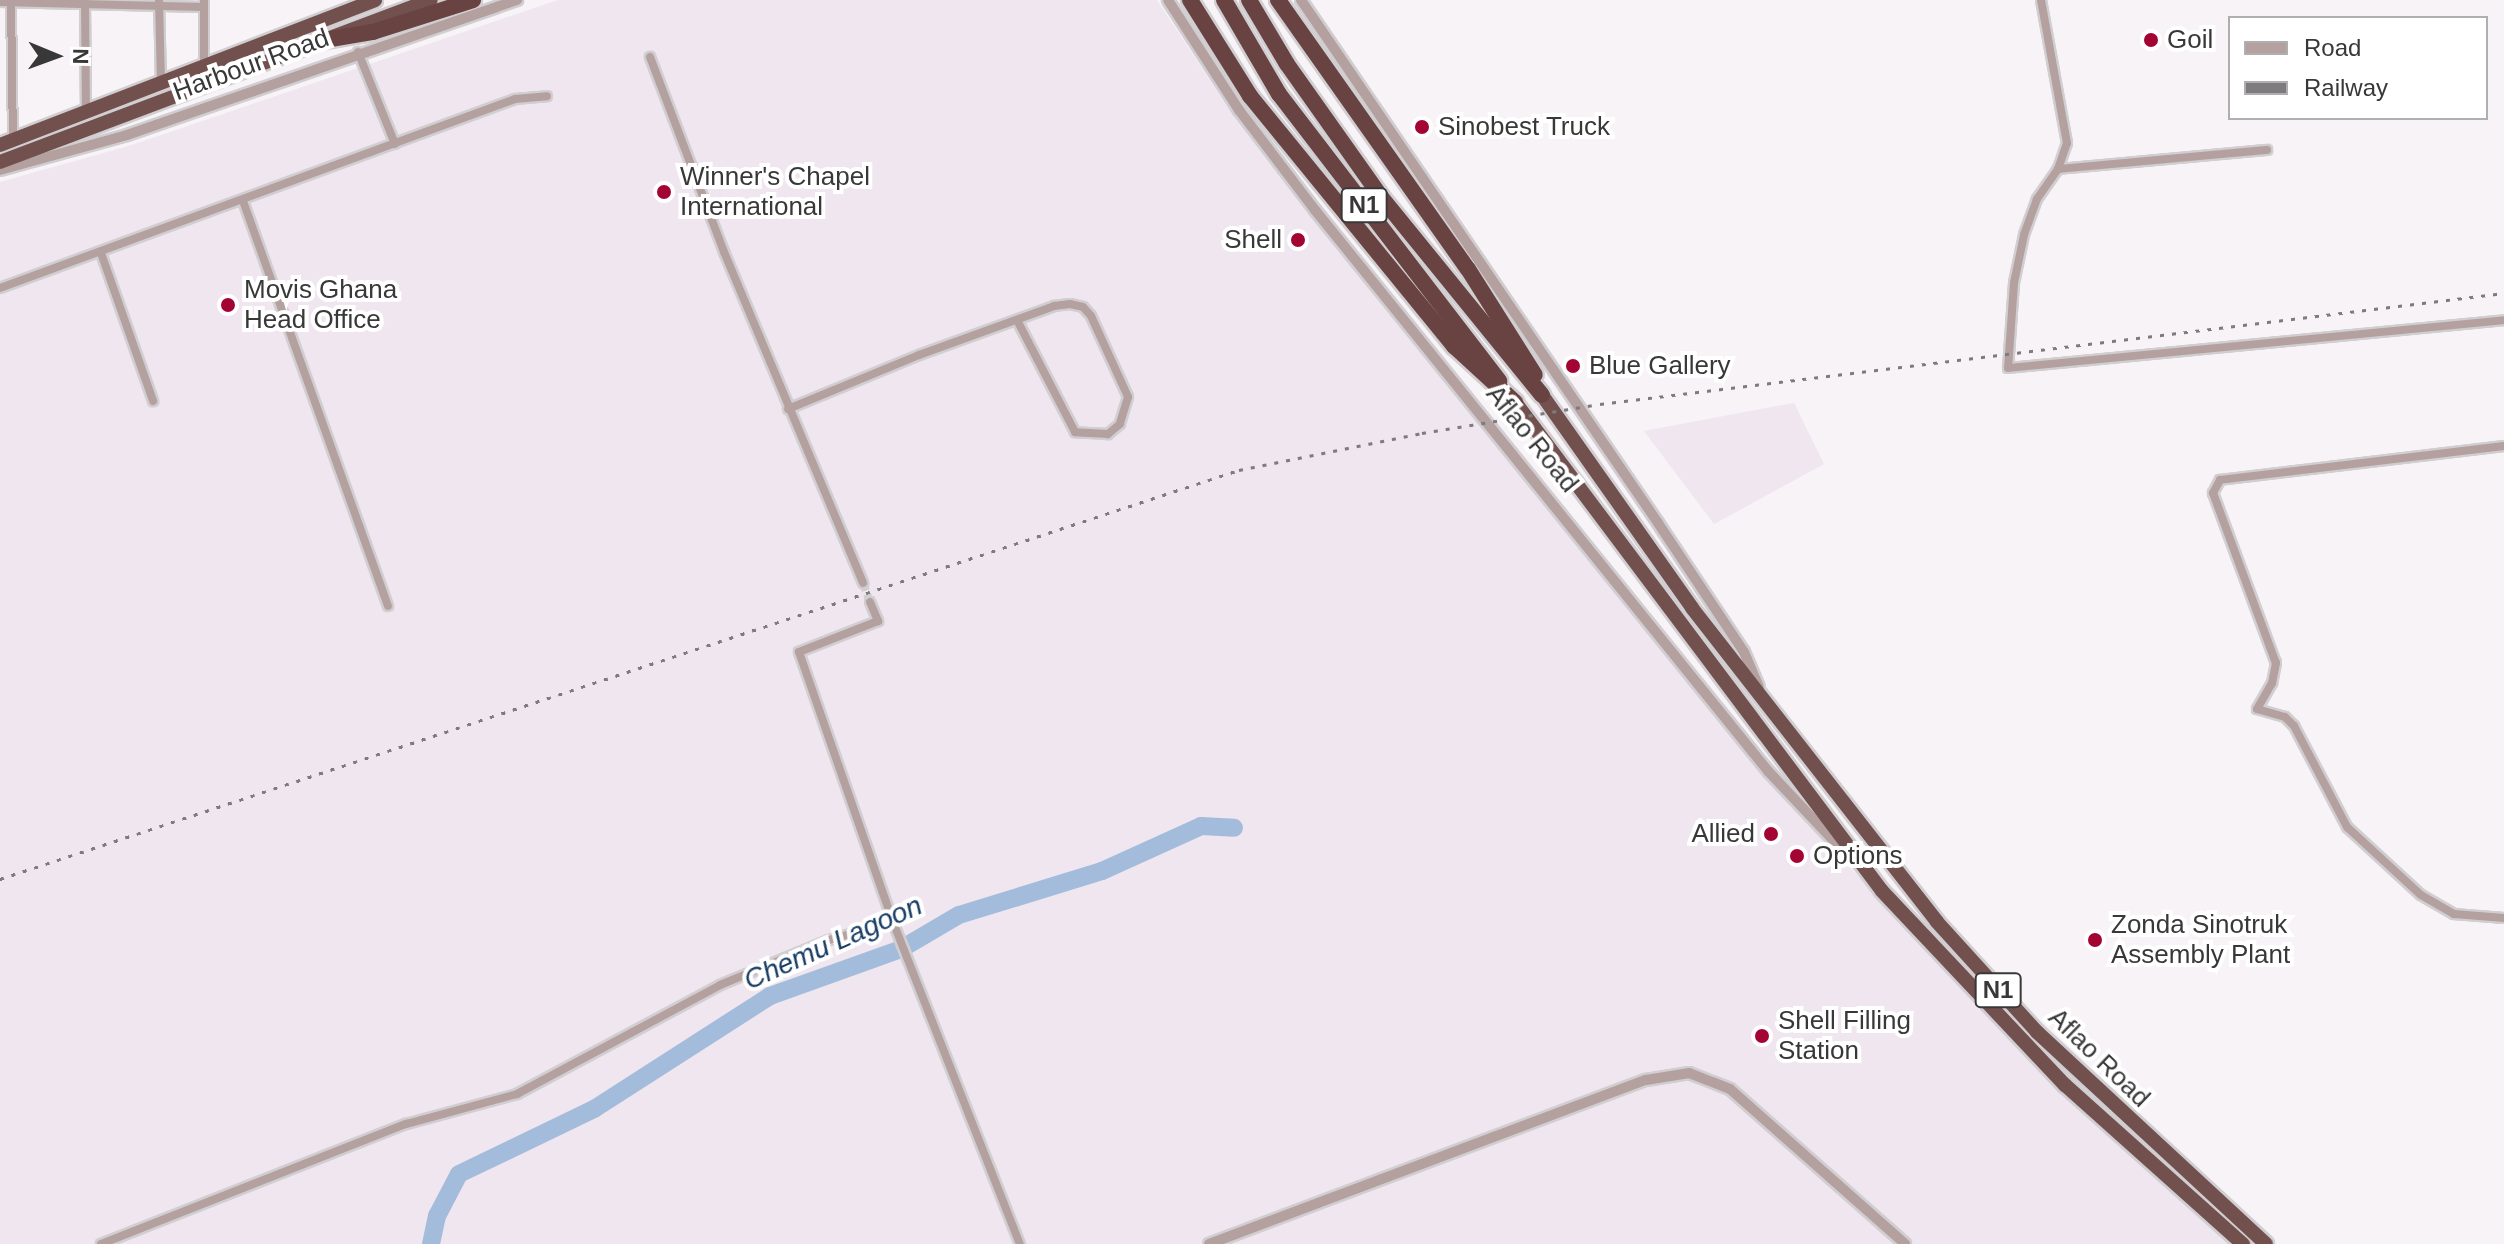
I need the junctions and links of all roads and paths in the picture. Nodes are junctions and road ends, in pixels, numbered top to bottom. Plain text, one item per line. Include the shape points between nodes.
1 (375, 0) edge
2 (430, 0) edge
3 (473, 0) edge
4 (517, 0) edge
5 (1168, 0) edge
6 (1190, 0) edge
7 (1224, 0) edge
8 (1249, 0) edge
9 (1278, 0) edge
10 (1301, 0) edge
11 (2041, 0) edge
12 (11, 1) edge
13 (0, 2) edge
14 (85, 2) edge
15 (159, 3) edge
16 (204, 4) edge
17 (319, 41) junction
18 (358, 51) junction
19 (650, 57) dead end
20 (204, 65) junction
21 (161, 81) junction
22 (547, 96) dead end
23 (86, 111) junction
24 (6, 142) edge
25 (395, 144) junction
26 (2267, 150) dead end
27 (0, 162) edge
28 (2058, 169) junction
29 (0, 170) edge
30 (243, 201) junction
31 (101, 253) junction
32 (0, 288) edge
33 (2504, 320) edge
34 (1018, 322) junction
35 (1542, 395) junction
36 (153, 401) dead end
37 (1515, 402) junction
38 (788, 409) junction
39 (2504, 446) edge
40 (863, 583) tunnel mouth
41 (870, 602) tunnel mouth
42 (388, 606) dead end
43 (1766, 704) junction
44 (1882, 891) junction
45 (2504, 918) edge
46 (893, 922) junction
47 (101, 1244) edge
48 (1020, 1244) edge
49 (1209, 1244) edge
50 (1905, 1244) edge
51 (2243, 1244) edge
52 (2266, 1244) edge

1 - 20 highway, Harbour Road
2 - 17 highway, Harbour Road
3 - 17 highway via 373,32
4 - 18 street, Harbour Road
5 - 44 street, Aflao Road / N1 via 1239,110 1315,210 1768,771
6 - 37 highway via 1250,96 1454,346
7 - 37 highway, Aflao Road / N1 via 1279,94
8 - 35 highway, Aflao Road / N1 via 1287,64 1381,197
9 - 35 highway via 1468,269 1522,351
10 - 43 street, Aflao Road via 1437,193 1744,652
11 - 28 street via 2066,129
12 - 13 street
12 - 14 street
12 - 24 street
14 - 15 street
14 - 23 street
15 - 16 street
15 - 21 street
16 - 20 street
17 - 27 highway, Harbour Road
18 - 25 street
18 - 29 street, Harbour Road via 127,135
19 - 38 street
20 - 21 highway, Harbour Road
21 - 23 highway, Harbour Road
22 - 25 street via 515,99
23 - 24 highway, Harbour Road
25 - 30 street
26 - 28 street
28 - 33 street via 2043,187 2024,235 2014,283 2008,368
30 - 31 street
30 - 42 street
31 - 32 street
31 - 36 street
34 - 34 street via 1054,306 1083,307 1128,397 1120,424 1108,434 1075,432
34 - 38 street
35 - 43 highway, Aflao Road / N1
37 - 44 highway, Aflao Road / N1
38 - 40 street
39 - 45 street via 2220,480 2213,493 2276,663 2257,709 2285,717 2294,726 2347,827 2421,895 2454,914
41 - 46 street via 878,621 799,652
43 - 52 highway, Aflao Road / N1 via 1937,922 2018,1012 2177,1167
44 - 51 highway, Aflao Road / N1 via 2065,1085
46 - 47 street via 829,940 720,985 517,1094 406,1124
46 - 48 street
49 - 50 street via 1646,1080 1689,1073 1730,1089

